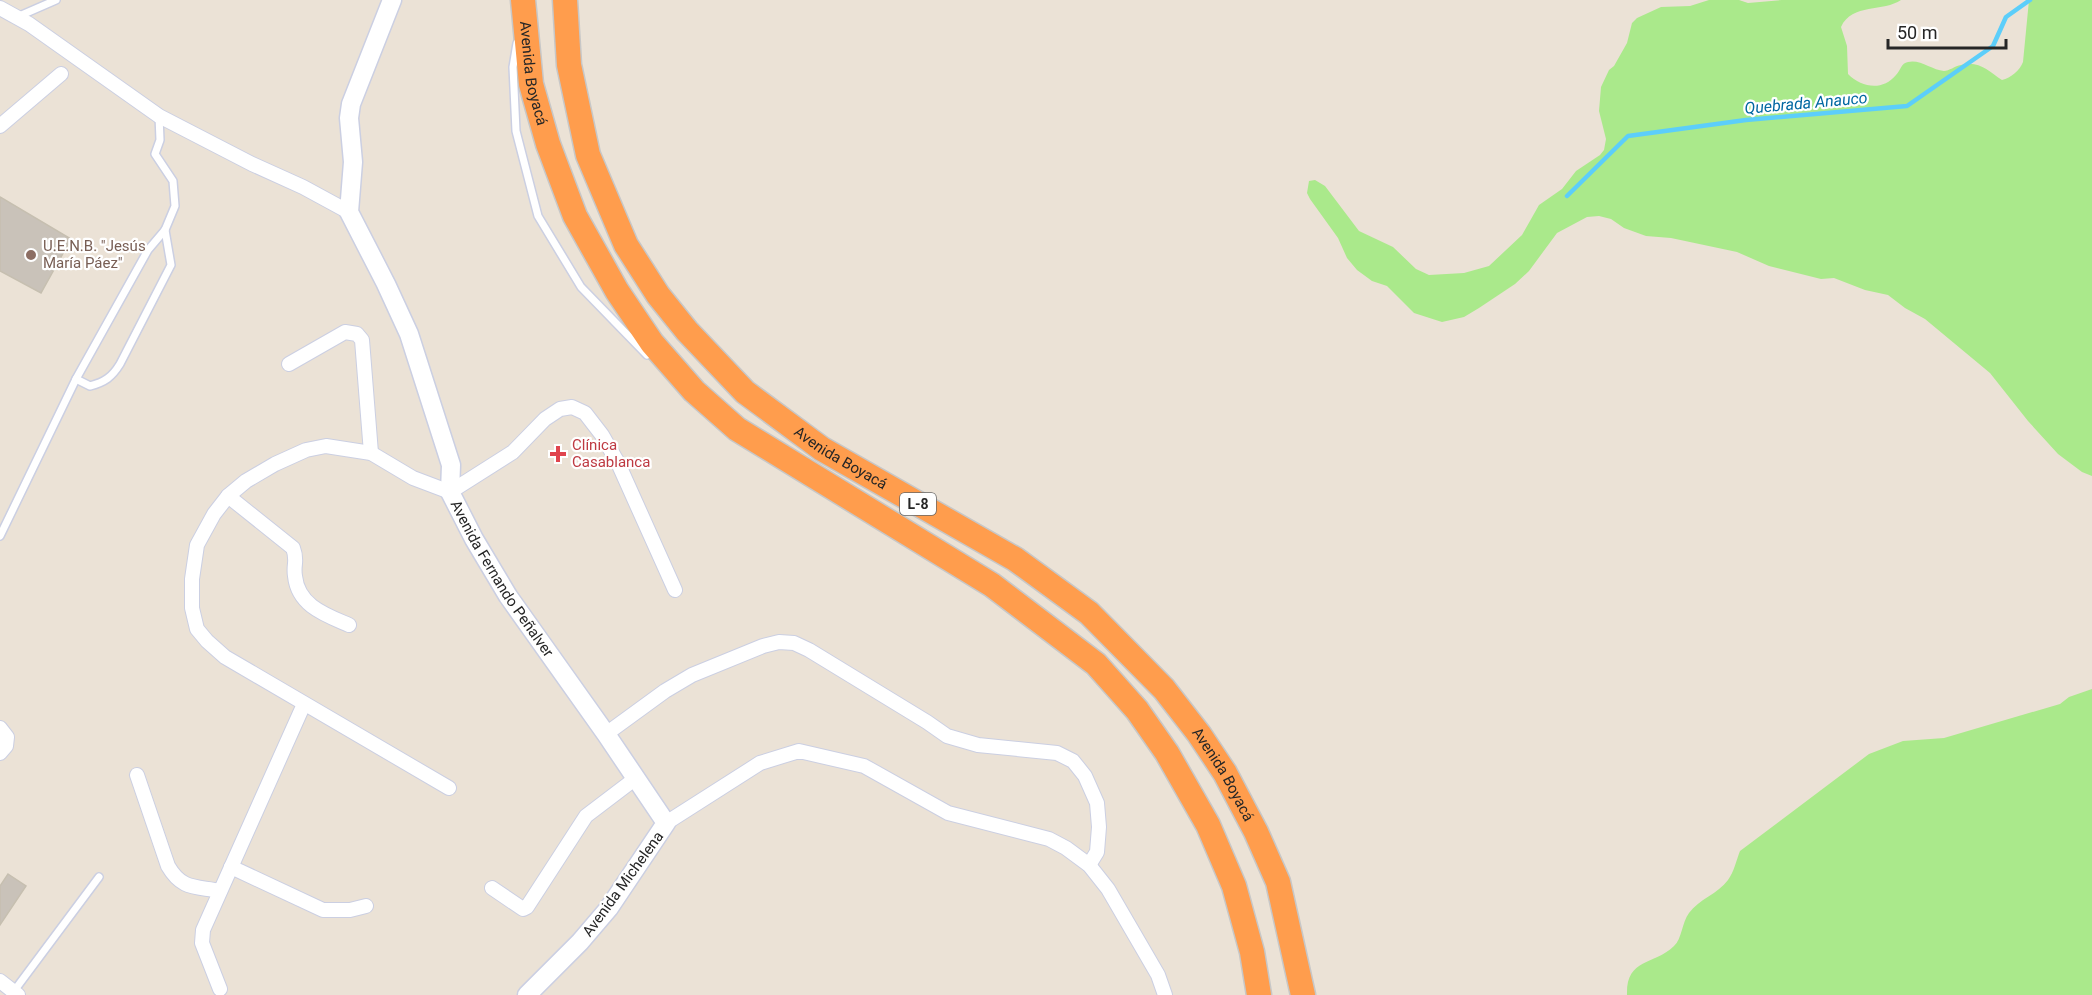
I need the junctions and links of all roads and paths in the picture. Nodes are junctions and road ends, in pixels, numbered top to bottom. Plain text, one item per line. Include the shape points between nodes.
1 (56, 0) edge
2 (392, 0) edge
3 (565, 0) edge
4 (523, 5) edge
5 (0, 8) edge
6 (17, 17) junction
7 (61, 74) dead end
8 (159, 116) junction
9 (0, 126) edge
10 (349, 212) junction
11 (165, 230) junction
12 (657, 363) dead end
13 (289, 364) dead end
14 (663, 369) dead end
15 (76, 379) junction
16 (693, 391) junction
17 (371, 453) junction
18 (450, 492) junction
19 (228, 496) junction
20 (0, 536) edge
21 (675, 590) dead end
22 (349, 625) dead end
23 (304, 704) junction
24 (0, 728) edge
25 (606, 734) junction
26 (0, 753) edge
27 (137, 776) dead end
28 (636, 778) junction
29 (449, 788) dead end
30 (666, 824) junction
31 (1089, 865) junction
32 (231, 867) junction
33 (99, 877) dead end
34 (492, 888) dead end
35 (220, 891) junction
36 (366, 906) dead end
37 (0, 981) edge
38 (220, 989) dead end
39 (16, 993) edge
40 (527, 995) edge
41 (1165, 995) edge
42 (1259, 995) edge
43 (1304, 995) edge

1 - 6 lane
2 - 10 main road via 351,104 353,162
3 - 43 highway, Avenida Boyacá / L-8 via 569,65 588,155 626,246 658,295 745,392 822,449 1015,559 1089,613 1164,689 1225,773 1274,872
4 - 12 lane via 513,67 516,131 538,216 581,287
4 - 16 highway, Avenida Boyacá / L-8 via 531,84 575,216 623,300 652,343
5 - 6 street
6 - 8 street
7 - 9 street
8 - 10 street
8 - 11 lane via 160,140 155,154 173,181 175,206
10 - 18 main road, Avenida Fernando Peñalver via 409,334 451,465
11 - 15 lane via 148,250
11 - 15 lane via 171,265 120,364 102,383 90,386
13 - 17 street via 345,332 357,334 362,340
14 - 16 lane
15 - 20 lane
16 - 42 highway, Avenida Boyacá / L-8 via 737,429 992,585 1095,664 1137,710 1208,825 1234,886
17 - 18 street via 413,478
17 - 19 street via 326,446 306,450 246,481
18 - 21 street via 513,452 545,419 560,409 572,407 585,413 618,463
18 - 25 main road, Avenida Fernando Peñalver via 508,596
19 - 22 street via 293,548 297,558 296,585 303,598 315,610
19 - 23 street via 198,545 192,579 197,629 225,657
23 - 29 street
23 - 32 street
24 - 26 street via 8,737
25 - 28 main road, Avenida Fernando Peñalver
25 - 31 street via 692,675 763,646 794,644 947,736 978,745 1057,753 1073,761 1097,803 1097,852
27 - 35 street via 168,866 176,878 184,884
28 - 30 main road, Avenida Fernando Peñalver
28 - 34 street via 586,816 527,908
30 - 31 street via 760,763 799,751 864,766 948,813 1049,839
30 - 40 main road, Avenida Michelena via 609,908 573,951
31 - 41 street via 1131,927
32 - 35 street
32 - 36 street via 324,910
33 - 39 lane
35 - 38 street via 203,930 202,943
37 - 39 street

